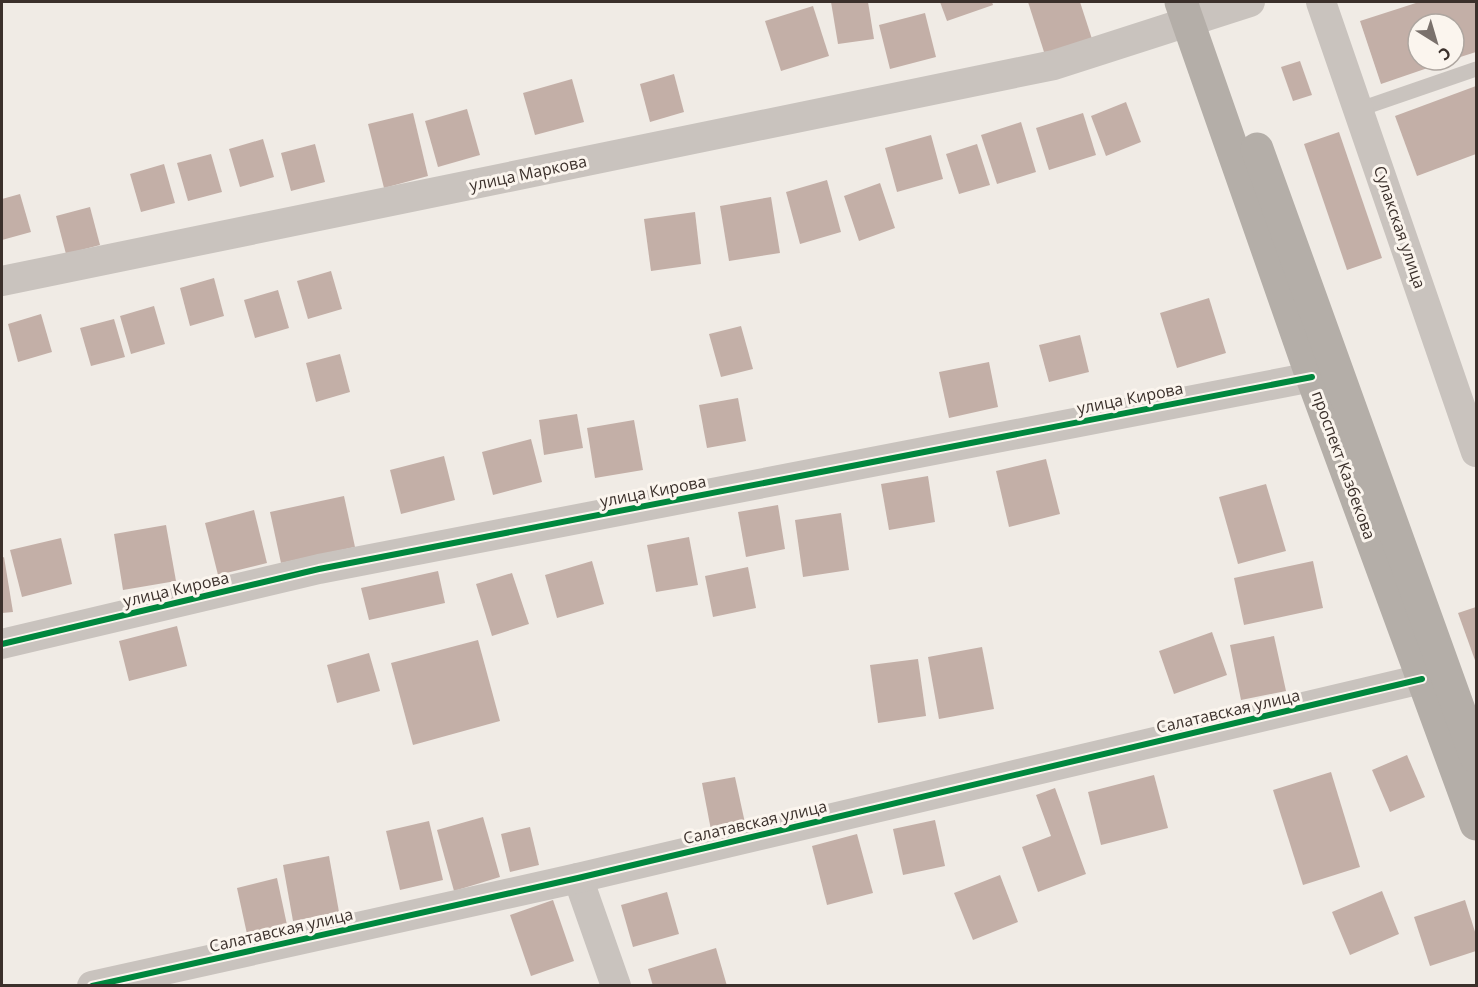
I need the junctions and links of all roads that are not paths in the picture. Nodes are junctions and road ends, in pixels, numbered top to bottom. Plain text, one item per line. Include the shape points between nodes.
1 (1250, 2) edge
2 (1321, 2) edge
3 (1195, 10) edge
4 (1476, 69) edge
5 (1360, 109) junction
6 (2, 281) edge
7 (1312, 377) junction
8 (1476, 452) edge
9 (2, 644) edge
10 (1422, 679) junction
11 (1476, 757) edge
12 (1476, 824) edge
13 (578, 878) junction
14 (195, 975) edge
15 (92, 986) edge
16 (616, 986) edge

1 - 3 street, улица Маркова
2 - 5 street, Сулакская улица
3 - 6 street, улица Маркова via 1054,65
3 - 7 highway, проспект Казбекова
3 - 11 highway, проспект Казбекова
4 - 5 lane
5 - 8 street, Сулакская улица
7 - 9 street, улица Кирова via 331,567
7 - 10 highway, проспект Казбекова
10 - 12 highway, проспект Казбекова
10 - 13 street, Салатавская улица
13 - 14 street, Салатавская улица
13 - 16 street
14 - 15 street, Салатавская улица

